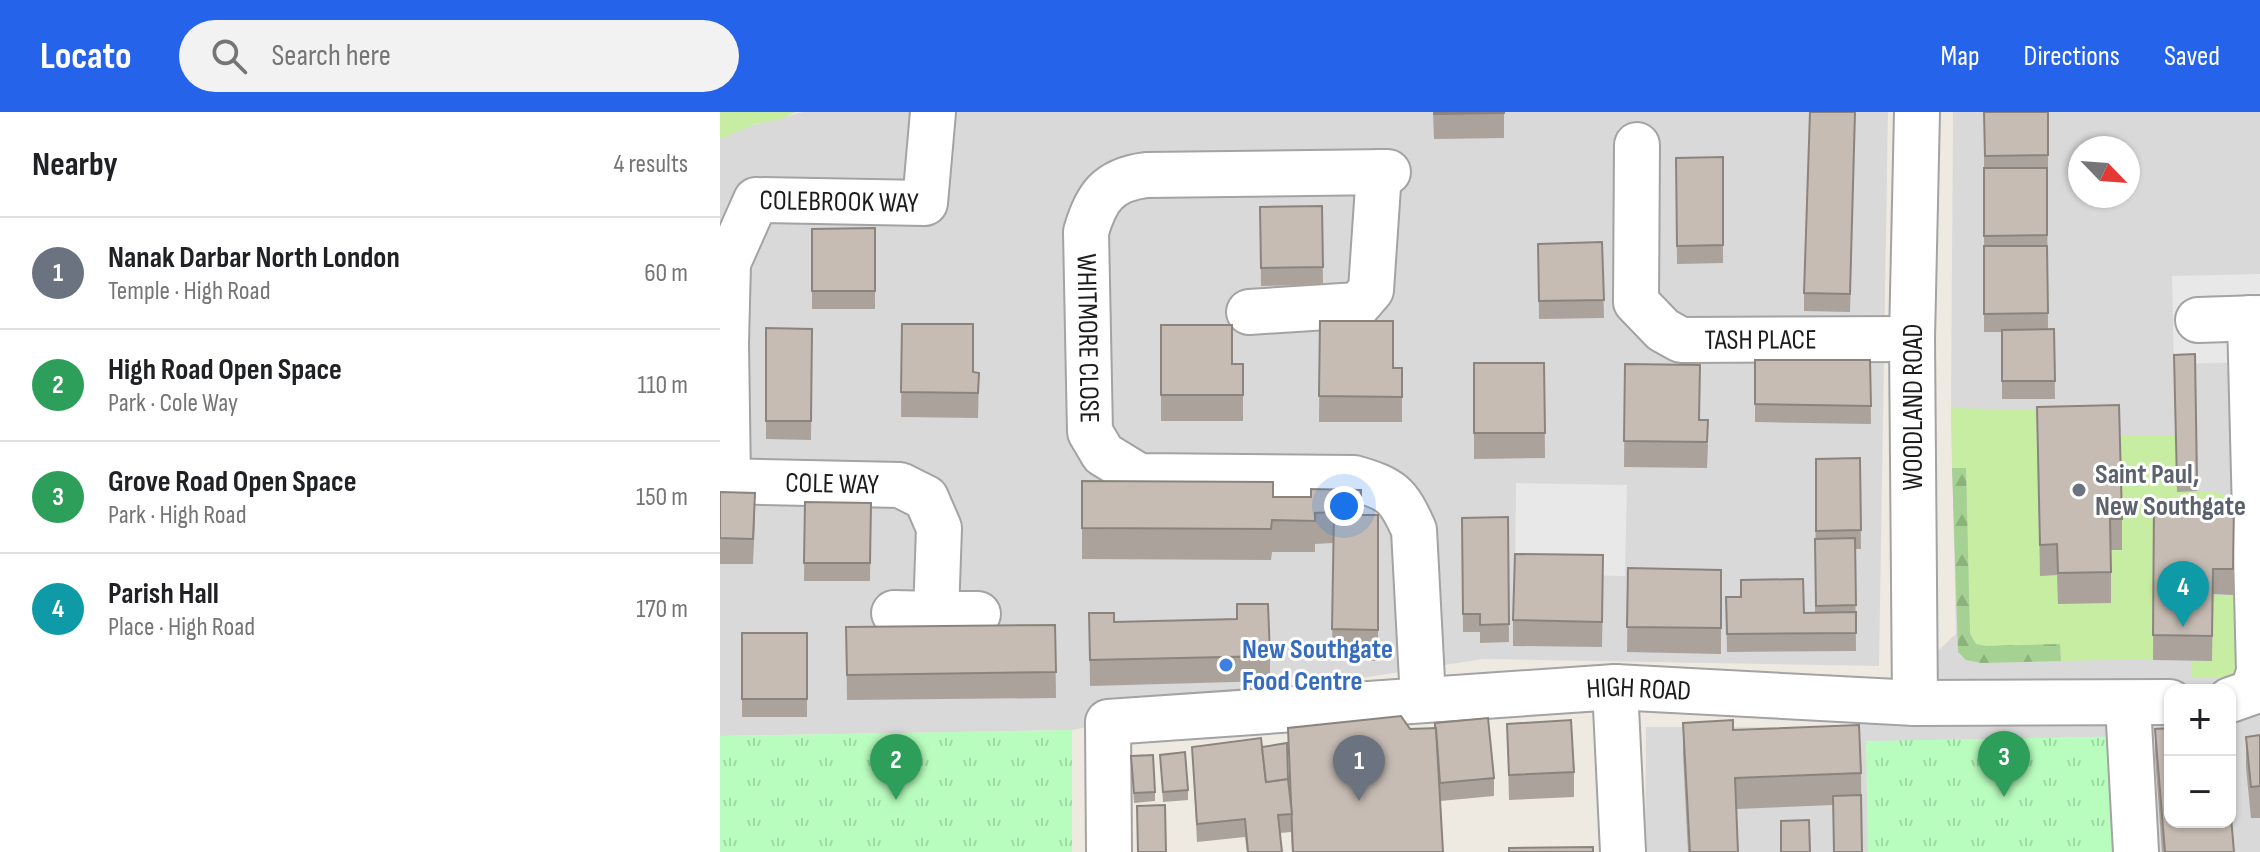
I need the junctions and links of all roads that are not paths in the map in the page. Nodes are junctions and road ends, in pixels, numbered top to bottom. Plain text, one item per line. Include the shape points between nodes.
1 (933, 112) edge
2 (1917, 112) edge
3 (1637, 145) dead end
4 (1249, 312) dead end
5 (2255, 318) edge
6 (2198, 320) dead end
7 (1912, 339) junction
8 (724, 481) edge
9 (936, 613) dead end
10 (1615, 687) junction
11 (2236, 698) edge
12 (1423, 699) junction
13 (1915, 703) junction
14 (2149, 703) edge
15 (1109, 852) edge
16 (1623, 852) edge
17 (2136, 852) edge

1 - 8 street, COLEBROOK WAY via 925,203 756,200 728,263
2 - 7 street, WOODLAND ROAD
3 - 7 street, TASH PLACE via 1636,302 1663,330 1681,340
4 - 12 street, WHITMORE CLOSE via 1358,305 1371,290 1383,172 1146,175 1109,188 1094,205 1086,232 1090,432 1103,454 1139,476 1354,478 1384,486 1403,506 1414,530
5 - 6 street
5 - 11 street via 2259,671 2253,692
7 - 13 street, WOODLAND ROAD
8 - 9 street, COLE WAY via 900,485 926,498 939,528
10 - 12 street, HIGH ROAD
10 - 13 street, HIGH ROAD
10 - 16 street
12 - 15 street, HIGH ROAD via 1108,722
13 - 14 street, HIGH ROAD
14 - 17 street

